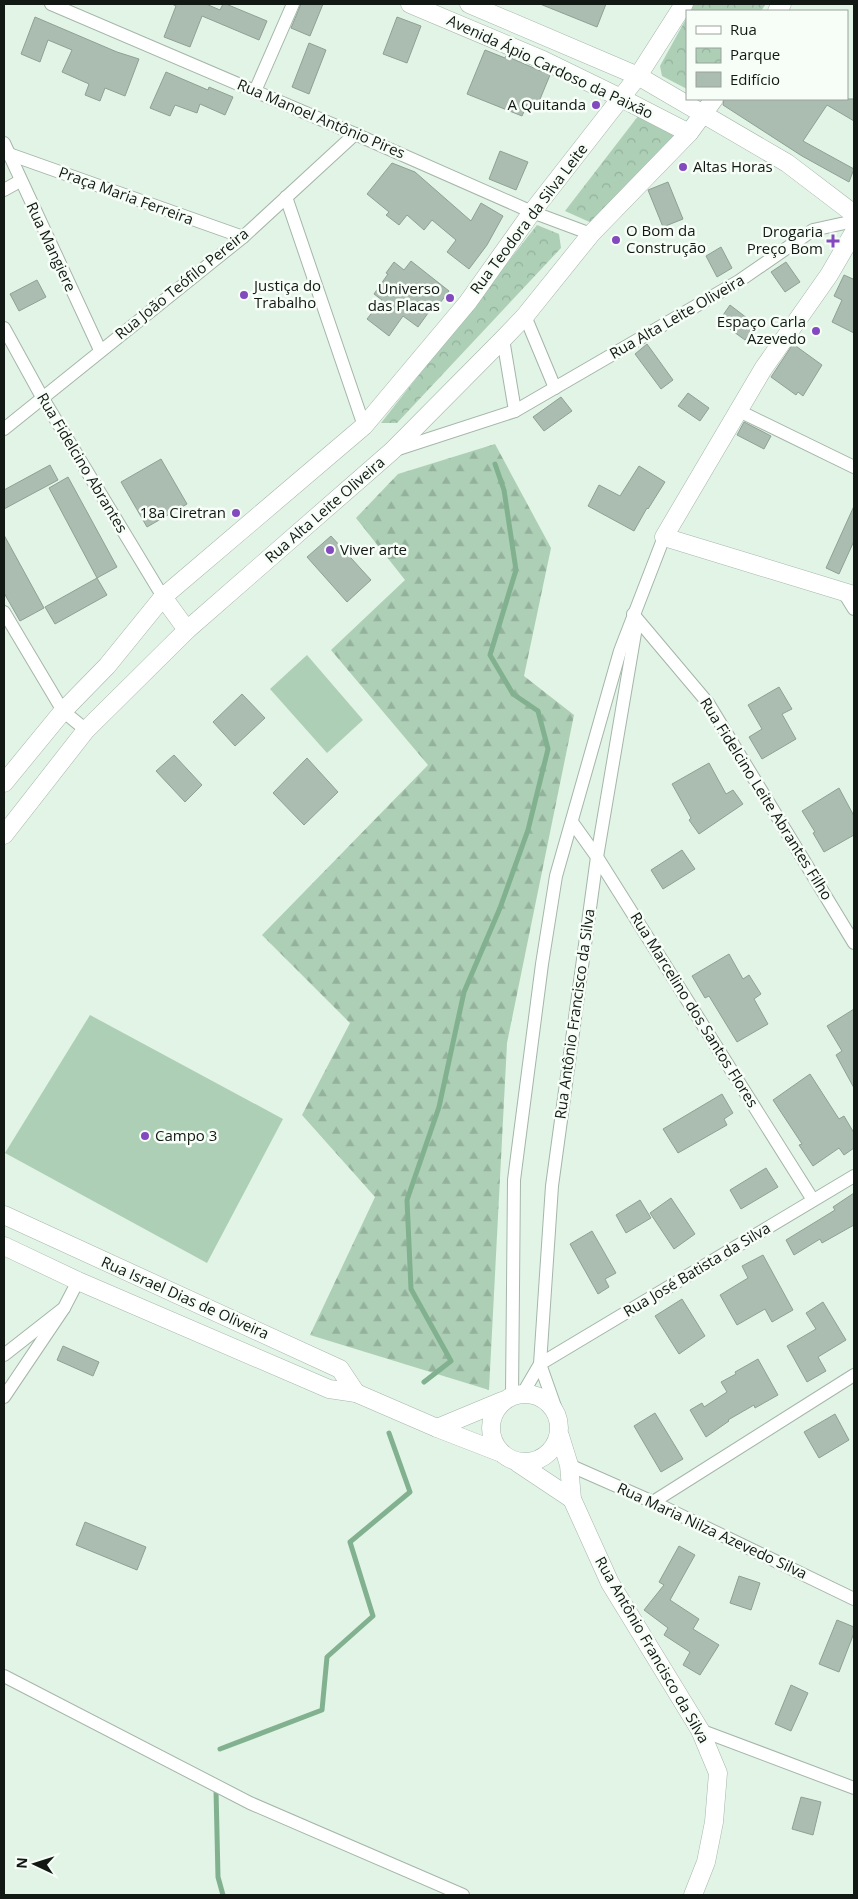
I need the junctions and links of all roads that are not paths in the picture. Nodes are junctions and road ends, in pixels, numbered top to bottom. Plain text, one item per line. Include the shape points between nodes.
1 (51, 4) edge
2 (293, 4) edge
3 (410, 4) edge
4 (469, 4) edge
5 (684, 4) edge
6 (638, 76) junction
7 (255, 91) junction
8 (621, 98) junction
9 (713, 100) edge
10 (703, 114) junction
11 (689, 133) junction
12 (355, 134) junction
13 (6, 148) edge
14 (20, 181) junction
15 (4, 190) edge
16 (286, 197) junction
17 (532, 212) junction
18 (854, 214) edge
19 (854, 221) edge
20 (854, 232) edge
21 (591, 234) junction
22 (243, 237) junction
23 (525, 316) junction
24 (4, 328) edge
25 (503, 339) junction
26 (100, 350) junction
27 (555, 388) junction
28 (42, 397) junction
29 (739, 410) junction
30 (514, 411) junction
31 (364, 426) junction
32 (4, 429) edge
33 (392, 451) junction
34 (854, 467) edge
35 (664, 537) junction
36 (849, 594) edge
37 (163, 597) junction
38 (854, 610) edge
39 (4, 612) edge
40 (633, 614) junction
41 (187, 630) junction
42 (62, 711) junction
43 (86, 730) junction
44 (4, 783) edge
45 (572, 822) junction
46 (4, 836) edge
47 (597, 856) junction
48 (854, 943) edge
49 (854, 1176) edge
50 (814, 1200) junction
51 (4, 1215) edge
52 (4, 1246) edge
53 (91, 1255) junction
54 (78, 1281) junction
55 (64, 1308) junction
56 (4, 1355) edge
57 (540, 1364) junction
58 (854, 1375) edge
59 (356, 1393) junction
60 (4, 1397) edge
61 (512, 1397) junction
62 (558, 1415) junction
63 (437, 1428) junction
64 (560, 1436) junction
65 (499, 1452) junction
66 (518, 1463) junction
67 (569, 1465) junction
68 (572, 1499) junction
69 (653, 1502) junction
70 (854, 1598) edge
71 (4, 1676) edge
72 (700, 1730) junction
73 (854, 1788) edge
74 (463, 1895) edge
75 (693, 1895) edge

1 - 7 street, Rua Manoel Antônio Pires
2 - 7 street
3 - 8 main road, Avenida Ápio Cardoso da Paixão via 543,60
4 - 6 main road, Avenida Ápio Cardoso da Paixão
5 - 6 main road, Rua Teodora da Silva Leite
6 - 8 main road, Rua Teodora da Silva Leite
6 - 10 main road, Avenida Ápio Cardoso da Paixão
7 - 12 street, Rua Manoel Antônio Pires
8 - 11 main road, Avenida Ápio Cardoso da Paixão
8 - 17 main road, Rua Teodora da Silva Leite
9 - 10 main road
10 - 11 main road
10 - 18 main road, Avenida Ápio Cardoso da Paixão via 787,163
11 - 21 main road
12 - 16 street, Rua João Teófilo Pereira
12 - 17 street, Rua Manoel Antônio Pires
13 - 14 street, Rua Mangiere
13 - 22 street, Praça Maria Ferreira
14 - 15 street
14 - 26 street, Rua Mangiere
16 - 22 street, Rua João Teófilo Pereira
16 - 31 street
17 - 21 street, Rua Manoel Antônio Pires
17 - 31 main road, Rua Teodora da Silva Leite via 468,302
19 - 27 street, Rua Alta Leite Oliveira via 813,230 739,282
20 - 29 main road, Rua Antônio Francisco da Silva
21 - 23 main road
22 - 26 street, Rua João Teófilo Pereira
23 - 25 main road
23 - 27 street
24 - 28 street, Rua Fidelcino Abrantes
25 - 30 street
25 - 33 main road
26 - 28 street, Rua João Teófilo Pereira
27 - 30 street, Rua Alta Leite Oliveira
28 - 32 street, Rua João Teófilo Pereira
28 - 37 street, Rua Fidelcino Abrantes
29 - 34 street
29 - 35 main road, Rua Antônio Francisco da Silva
30 - 33 street, Rua Alta Leite Oliveira
31 - 37 main road
33 - 41 main road, Rua Alta Leite Oliveira
35 - 36 main road
35 - 40 street, Rua Antônio Francisco da Silva
36 - 38 street
37 - 41 main road
37 - 42 main road via 107,666
39 - 42 street
40 - 45 street, Rua Antônio Francisco da Silva
40 - 47 street, Rua Antônio Francisco da Silva via 635,633
40 - 48 street, Rua Fidelcino Leite Abrantes Filho via 708,703
41 - 43 main road, Rua Alta Leite Oliveira
42 - 43 street
42 - 44 main road
43 - 46 main road, Rua Alta Leite Oliveira
45 - 47 street, Rua Marcelino dos Santos Flores
45 - 61 street, Rua Antônio Francisco da Silva via 556,876 514,1180
47 - 50 street, Rua Marcelino dos Santos Flores
47 - 57 street, Rua Antônio Francisco da Silva via 552,1186
49 - 50 street, Rua José Batista da Silva
50 - 57 street, Rua José Batista da Silva
51 - 53 main road, Rua Israel Dias de Oliveira
52 - 54 main road, Rua Israel Dias de Oliveira
53 - 54 main road
53 - 59 main road, Rua Israel Dias de Oliveira via 340,1369
54 - 55 street
54 - 59 main road, Rua Israel Dias de Oliveira via 329,1389
55 - 56 street
55 - 60 street
57 - 61 street
57 - 62 street, Rua Antônio Francisco da Silva
58 - 69 street
59 - 63 main road, Rua Israel Dias de Oliveira
61 - 62 main road via 544,1398
61 - 63 main road
61 - 65 main road via 495,1410 490,1432
62 - 64 main road
63 - 65 main road, Rua Israel Dias de Oliveira
64 - 66 main road via 549,1455 529,1464
64 - 67 main road, Rua Antônio Francisco da Silva
65 - 66 main road
66 - 68 main road
67 - 68 main road, Rua Antônio Francisco da Silva
67 - 69 street, Rua Maria Nilza Azevedo Silva
68 - 72 main road, Rua Antônio Francisco da Silva via 610,1583
69 - 70 street, Rua Maria Nilza Azevedo Silva
71 - 74 street via 250,1803
72 - 73 street
72 - 75 main road, Rua Antônio Francisco da Silva via 718,1773 714,1822 706,1862

